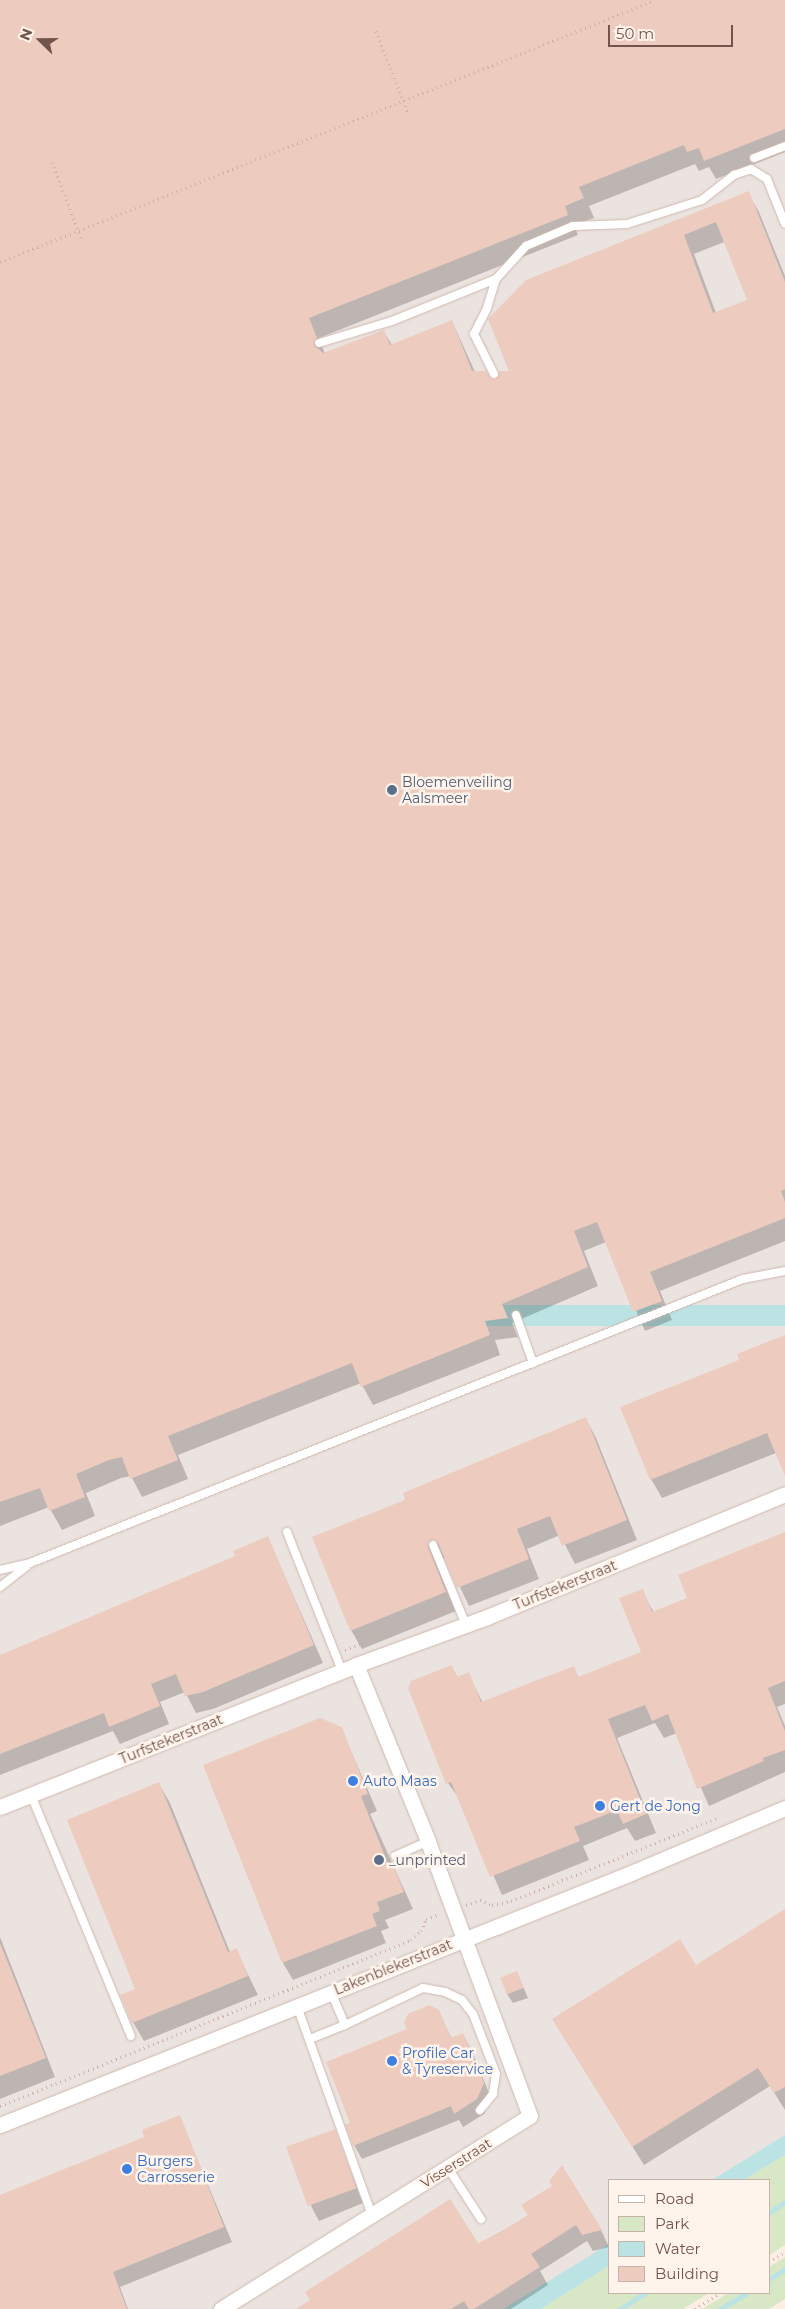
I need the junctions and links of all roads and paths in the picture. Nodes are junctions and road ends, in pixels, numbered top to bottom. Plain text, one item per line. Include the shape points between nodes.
1 (655, 0) edge
2 (376, 32) dead end
3 (403, 101) junction
4 (408, 113) dead end
5 (785, 146) edge
6 (754, 158) dead end
7 (52, 162) dead end
8 (785, 224) edge
9 (78, 230) junction
10 (82, 241) dead end
11 (0, 262) edge
12 (496, 279) junction
13 (319, 343) dead end
14 (494, 374) dead end
15 (785, 1271) edge
16 (516, 1315) dead end
17 (534, 1363) junction
18 (785, 1494) edge
19 (288, 1532) dead end
20 (433, 1545) dead end
21 (30, 1563) junction
22 (0, 1570) edge
23 (0, 1587) edge
24 (463, 1626) junction
25 (336, 1654) junction
26 (349, 1668) junction
27 (31, 1795) junction
28 (0, 1807) edge
29 (785, 1808) edge
30 (724, 1816) dead end
31 (428, 1841) junction
32 (395, 1856) dead end
33 (453, 1910) junction
34 (464, 1938) junction
35 (331, 1992) junction
36 (298, 2006) junction
37 (344, 2025) junction
38 (130, 2036) dead end
39 (310, 2039) junction
40 (504, 2040) junction
41 (485, 2048) junction
42 (0, 2106) edge
43 (480, 2110) dead end
44 (0, 2125) edge
45 (448, 2168) junction
46 (372, 2216) junction
47 (481, 2219) dead end
48 (785, 2252) edge
49 (770, 2261) edge
50 (718, 2294) edge
51 (221, 2309) edge
52 (695, 2309) edge

1 - 3 path
2 - 3 path
3 - 4 path
3 - 9 path
5 - 6 lane
7 - 9 path
8 - 12 lane via 767,179 751,169 742,170 702,200 627,224 573,226 526,246
9 - 10 path
9 - 11 path
12 - 13 lane via 392,321
12 - 14 lane via 474,334
15 - 17 lane via 743,1279
16 - 17 lane
17 - 21 lane
18 - 24 street, Turfstekerstraat
19 - 25 lane
20 - 24 lane
21 - 22 lane
21 - 23 lane
24 - 25 path via 451,1607
24 - 26 street, Turfstekerstraat
25 - 26 lane
26 - 27 street, Turfstekerstraat
26 - 31 street, Visserstraat
27 - 28 street, Turfstekerstraat
27 - 38 lane
29 - 34 street, Lakenblekerstraat
30 - 33 path via 511,1901 492,1905 480,1900
31 - 32 lane
31 - 33 street, Visserstraat
33 - 34 street, Visserstraat
33 - 42 path via 426,1919 421,1931 411,1940
34 - 35 street, Lakenblekerstraat
34 - 40 street, Visserstraat
35 - 36 street, Lakenblekerstraat
35 - 37 lane
36 - 39 lane
36 - 44 street, Lakenblekerstraat
37 - 39 lane
37 - 41 lane via 423,1988 445,1992 462,2000 473,2014
39 - 46 lane
40 - 41 lane
40 - 45 street, Visserstraat via 530,2116
41 - 43 lane via 496,2074 493,2094
45 - 46 street, Visserstraat
45 - 47 lane
46 - 51 street, Visserstraat
48 - 49 path
50 - 52 path

